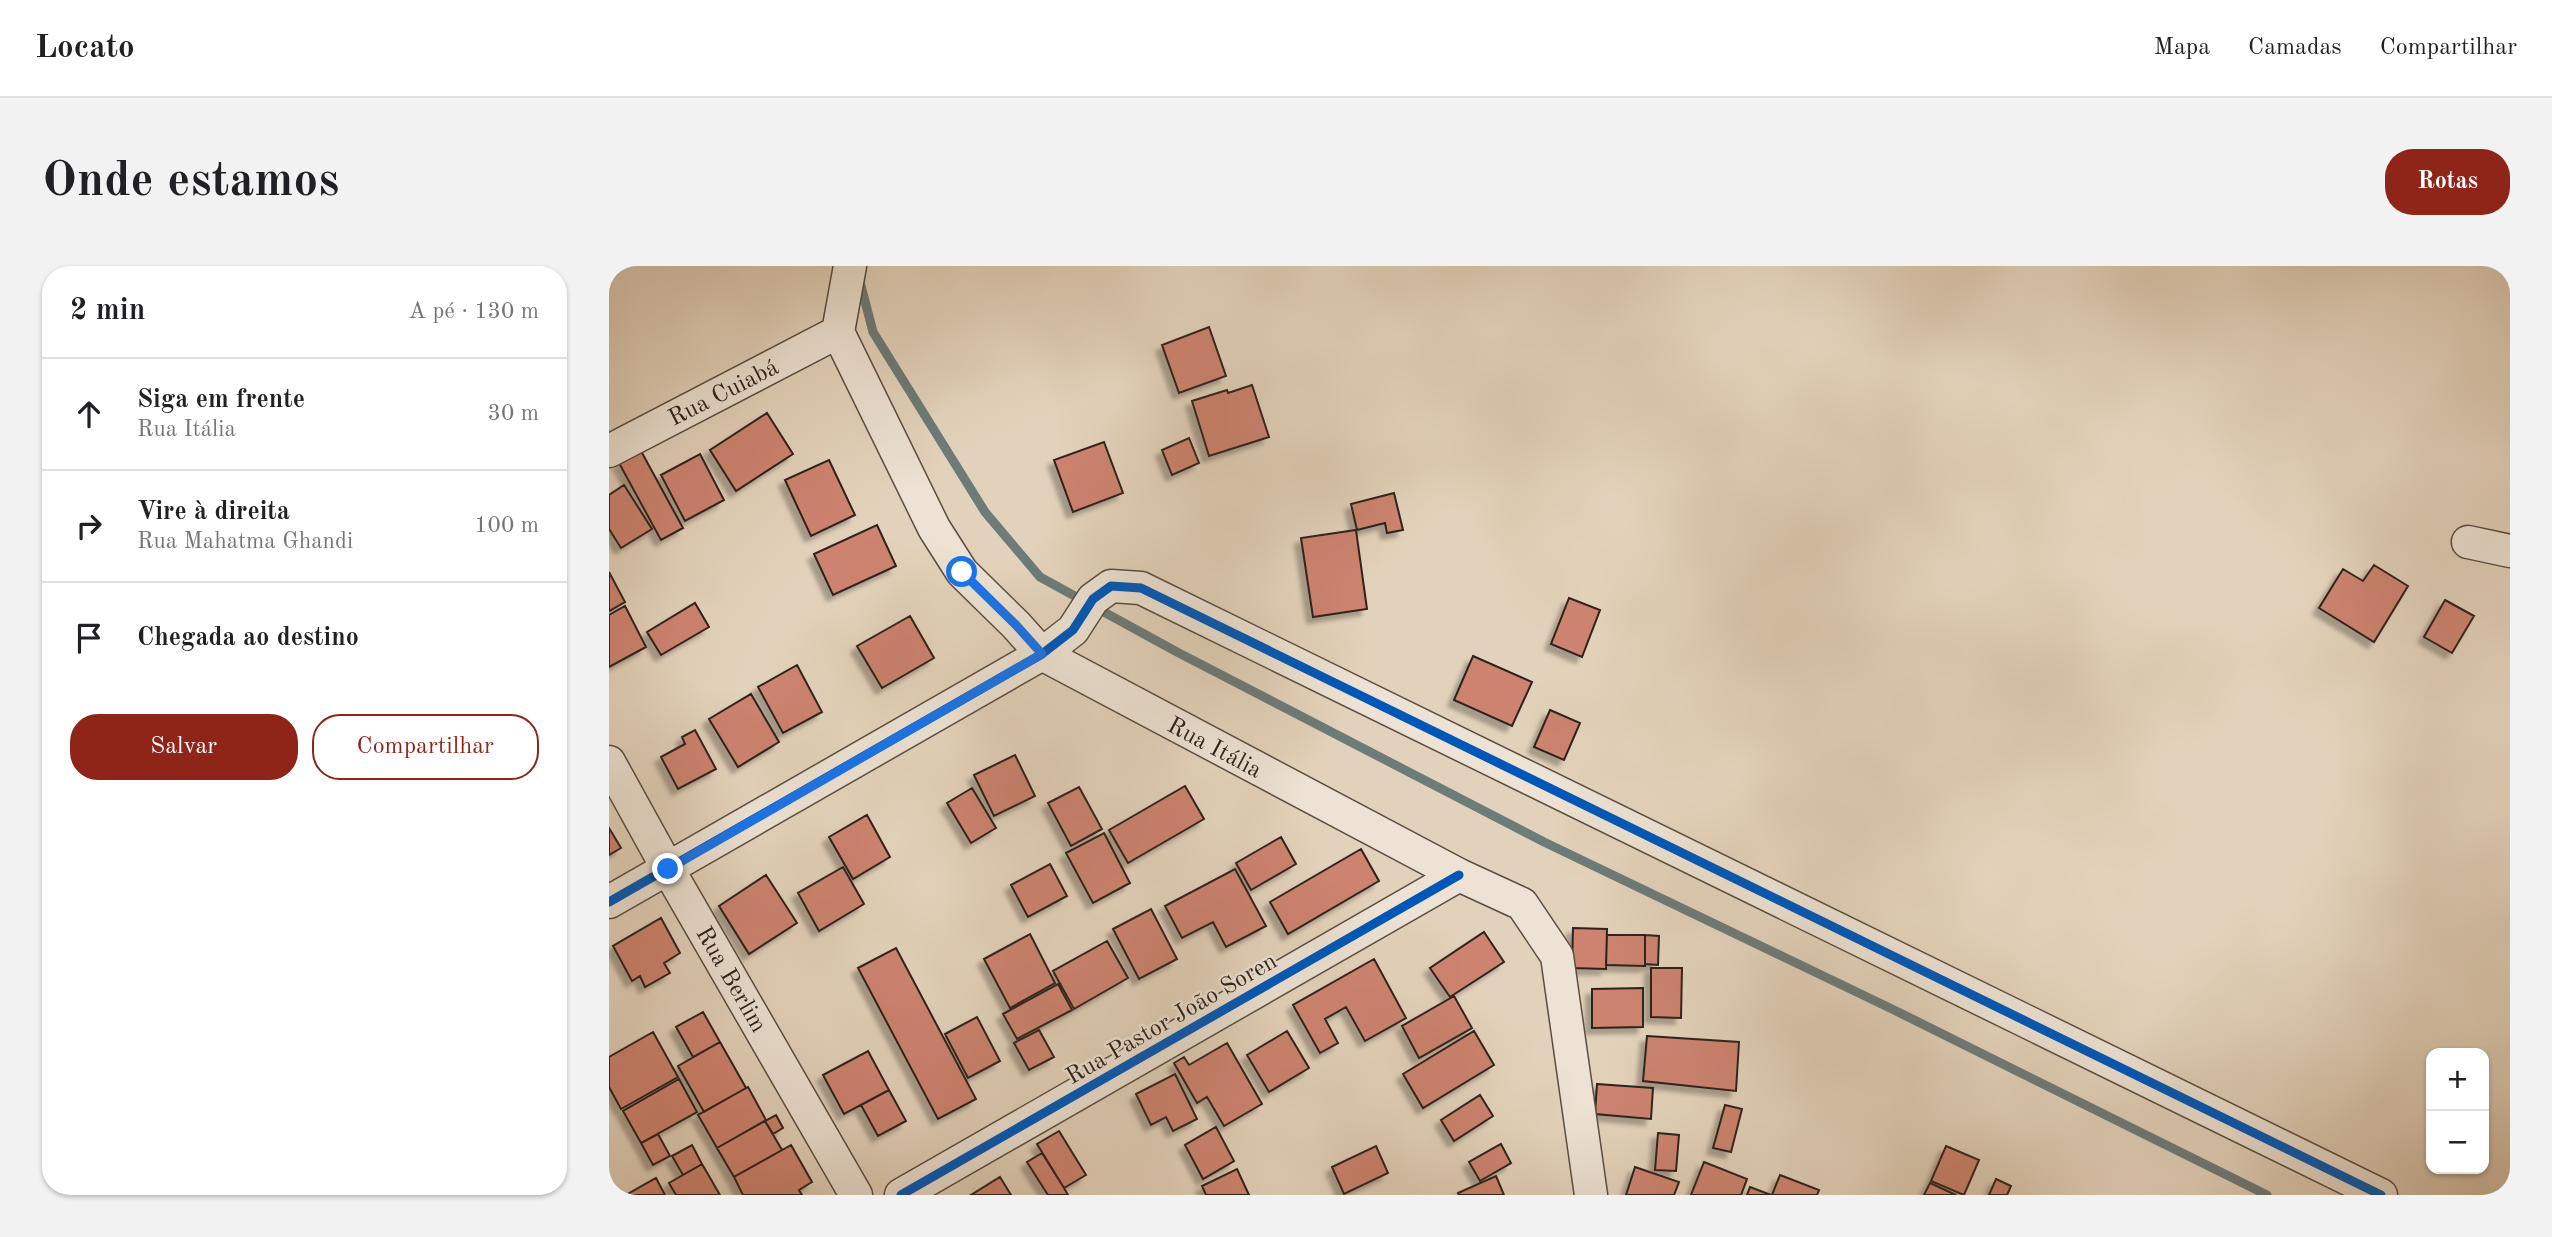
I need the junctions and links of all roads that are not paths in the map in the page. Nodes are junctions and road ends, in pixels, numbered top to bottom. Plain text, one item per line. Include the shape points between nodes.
1 (850, 266) edge
2 (838, 332) junction
3 (609, 451) edge
4 (2468, 542) dead end
5 (2510, 551) edge
6 (1042, 654) junction
7 (609, 762) edge
8 (668, 869) junction
9 (1459, 875) junction
10 (609, 902) edge
11 (856, 1195) edge
12 (901, 1195) edge
13 (1591, 1195) edge
14 (2381, 1195) edge

1 - 2 street
2 - 3 street, Rua Cuiabá
2 - 6 street, Rua Itália via 933,528 962,572
4 - 5 street
6 - 8 street
6 - 9 street, Rua Itália
6 - 14 street via 1073,630 1093,600 1111,586 1141,588
7 - 8 street, Rua Berlim
8 - 10 street
8 - 11 street, Rua Berlim
9 - 12 street, Rua Pastor João Soren
9 - 13 street, Rua Itália via 1523,904 1557,956

